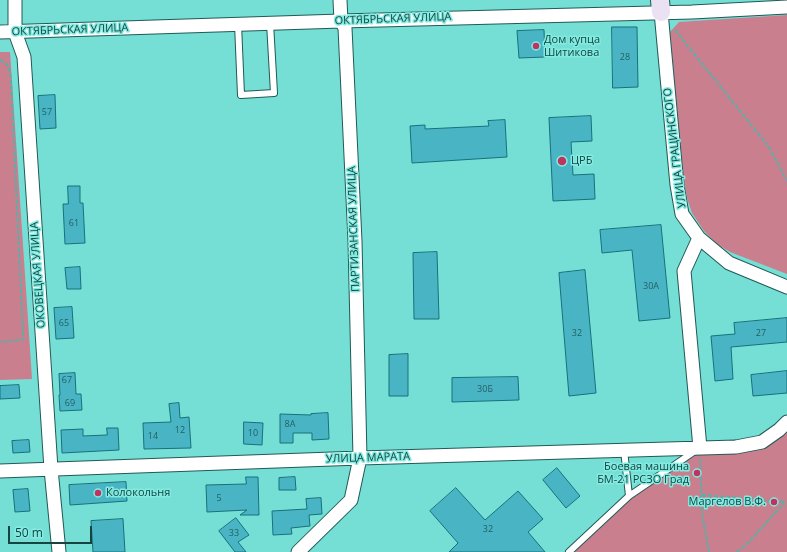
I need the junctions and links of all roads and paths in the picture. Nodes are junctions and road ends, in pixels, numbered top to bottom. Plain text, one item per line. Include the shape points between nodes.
1 (15, 0) edge
2 (340, 0) edge
3 (661, 6) edge
4 (787, 7) edge
5 (341, 21) junction
6 (238, 24) junction
7 (270, 24) junction
8 (674, 29) dead end
9 (0, 32) edge
10 (15, 32) junction
11 (0, 60) edge
12 (787, 181) edge
13 (699, 238) junction
14 (787, 287) edge
15 (0, 342) edge
16 (787, 422) edge
17 (700, 448) junction
18 (624, 450) junction
19 (360, 458) junction
20 (51, 469) junction
21 (0, 471) edge
22 (702, 494) junction
23 (628, 496) junction
24 (59, 552) edge
25 (298, 552) edge
26 (569, 552) edge
27 (709, 552) edge
28 (737, 552) edge

1 - 10 street, ОКОВЕЦКАЯ УЛИЦА
2 - 5 street, ПАРТИЗАНСКАЯ УЛИЦА
3 - 4 street, ОКТЯБРЬСКАЯ УЛИЦА via 692,12
3 - 5 street, ОКТЯБРЬСКАЯ УЛИЦА
3 - 13 street, УЛИЦА ГРАЦИНСКОГО via 677,185 682,214
5 - 7 street, ОКТЯБРЬСКАЯ УЛИЦА
5 - 19 street, ПАРТИЗАНСКАЯ УЛИЦА via 345,28 355,241
6 - 7 street, ОКТЯБРЬСКАЯ УЛИЦА
6 - 7 lane via 242,95 274,94
6 - 10 street, ОКТЯБРЬСКАЯ УЛИЦА
8 - 12 path via 769,148
9 - 10 street, ОКТЯБРЬСКАЯ УЛИЦА
10 - 20 street, ОКОВЕЦКАЯ УЛИЦА via 24,57
11 - 15 path via 6,63 10,70 11,80 23,339
13 - 14 street, УЛИЦА ГРАЦИНСКОГО via 729,263
13 - 17 street via 684,271
16 - 17 street, УЛИЦА МАРАТА via 762,442 736,447
17 - 18 street, УЛИЦА МАРАТА
17 - 22 path
17 - 23 lane
18 - 19 street, УЛИЦА МАРАТА
18 - 23 lane
19 - 20 street, УЛИЦА МАРАТА
19 - 25 street, ПАРТИЗАНСКАЯ УЛИЦА via 351,500
20 - 21 street, УЛИЦА МАРАТА
20 - 24 street, ОКОВЕЦКАЯ УЛИЦА
22 - 27 path via 702,514
22 - 28 path via 785,502
23 - 26 lane

